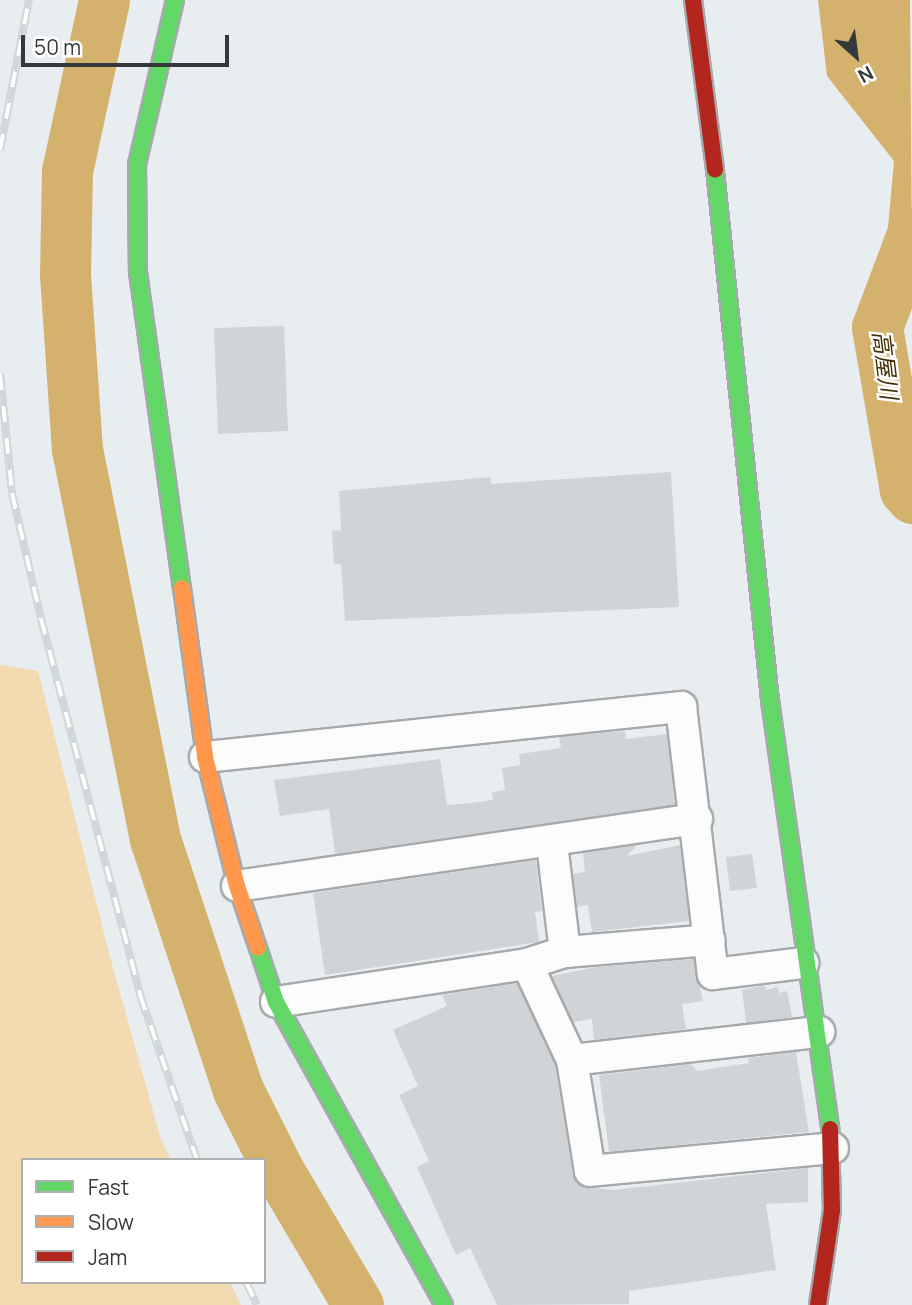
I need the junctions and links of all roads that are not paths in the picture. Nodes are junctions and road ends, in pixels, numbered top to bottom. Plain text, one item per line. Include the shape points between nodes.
1 (175, 0) edge
2 (693, 0) edge
3 (205, 757) junction
4 (697, 819) junction
5 (552, 844) junction
6 (237, 886) junction
7 (710, 940) junction
8 (565, 952) junction
9 (803, 963) junction
10 (527, 964) junction
11 (276, 1002) junction
12 (819, 1032) junction
13 (572, 1060) junction
14 (832, 1148) junction
15 (444, 1305) edge
16 (818, 1305) edge

1 - 3 street via 137,164 138,272
2 - 9 street
3 - 4 street via 681,707
3 - 6 street
4 - 5 street
4 - 7 street
5 - 6 street
5 - 8 street
6 - 11 street
7 - 8 street
7 - 9 street via 713,974
8 - 10 street
9 - 12 street
10 - 11 street
10 - 13 street
11 - 15 street
12 - 13 street
12 - 14 street
13 - 14 street via 590,1171
14 - 16 street via 832,1210

